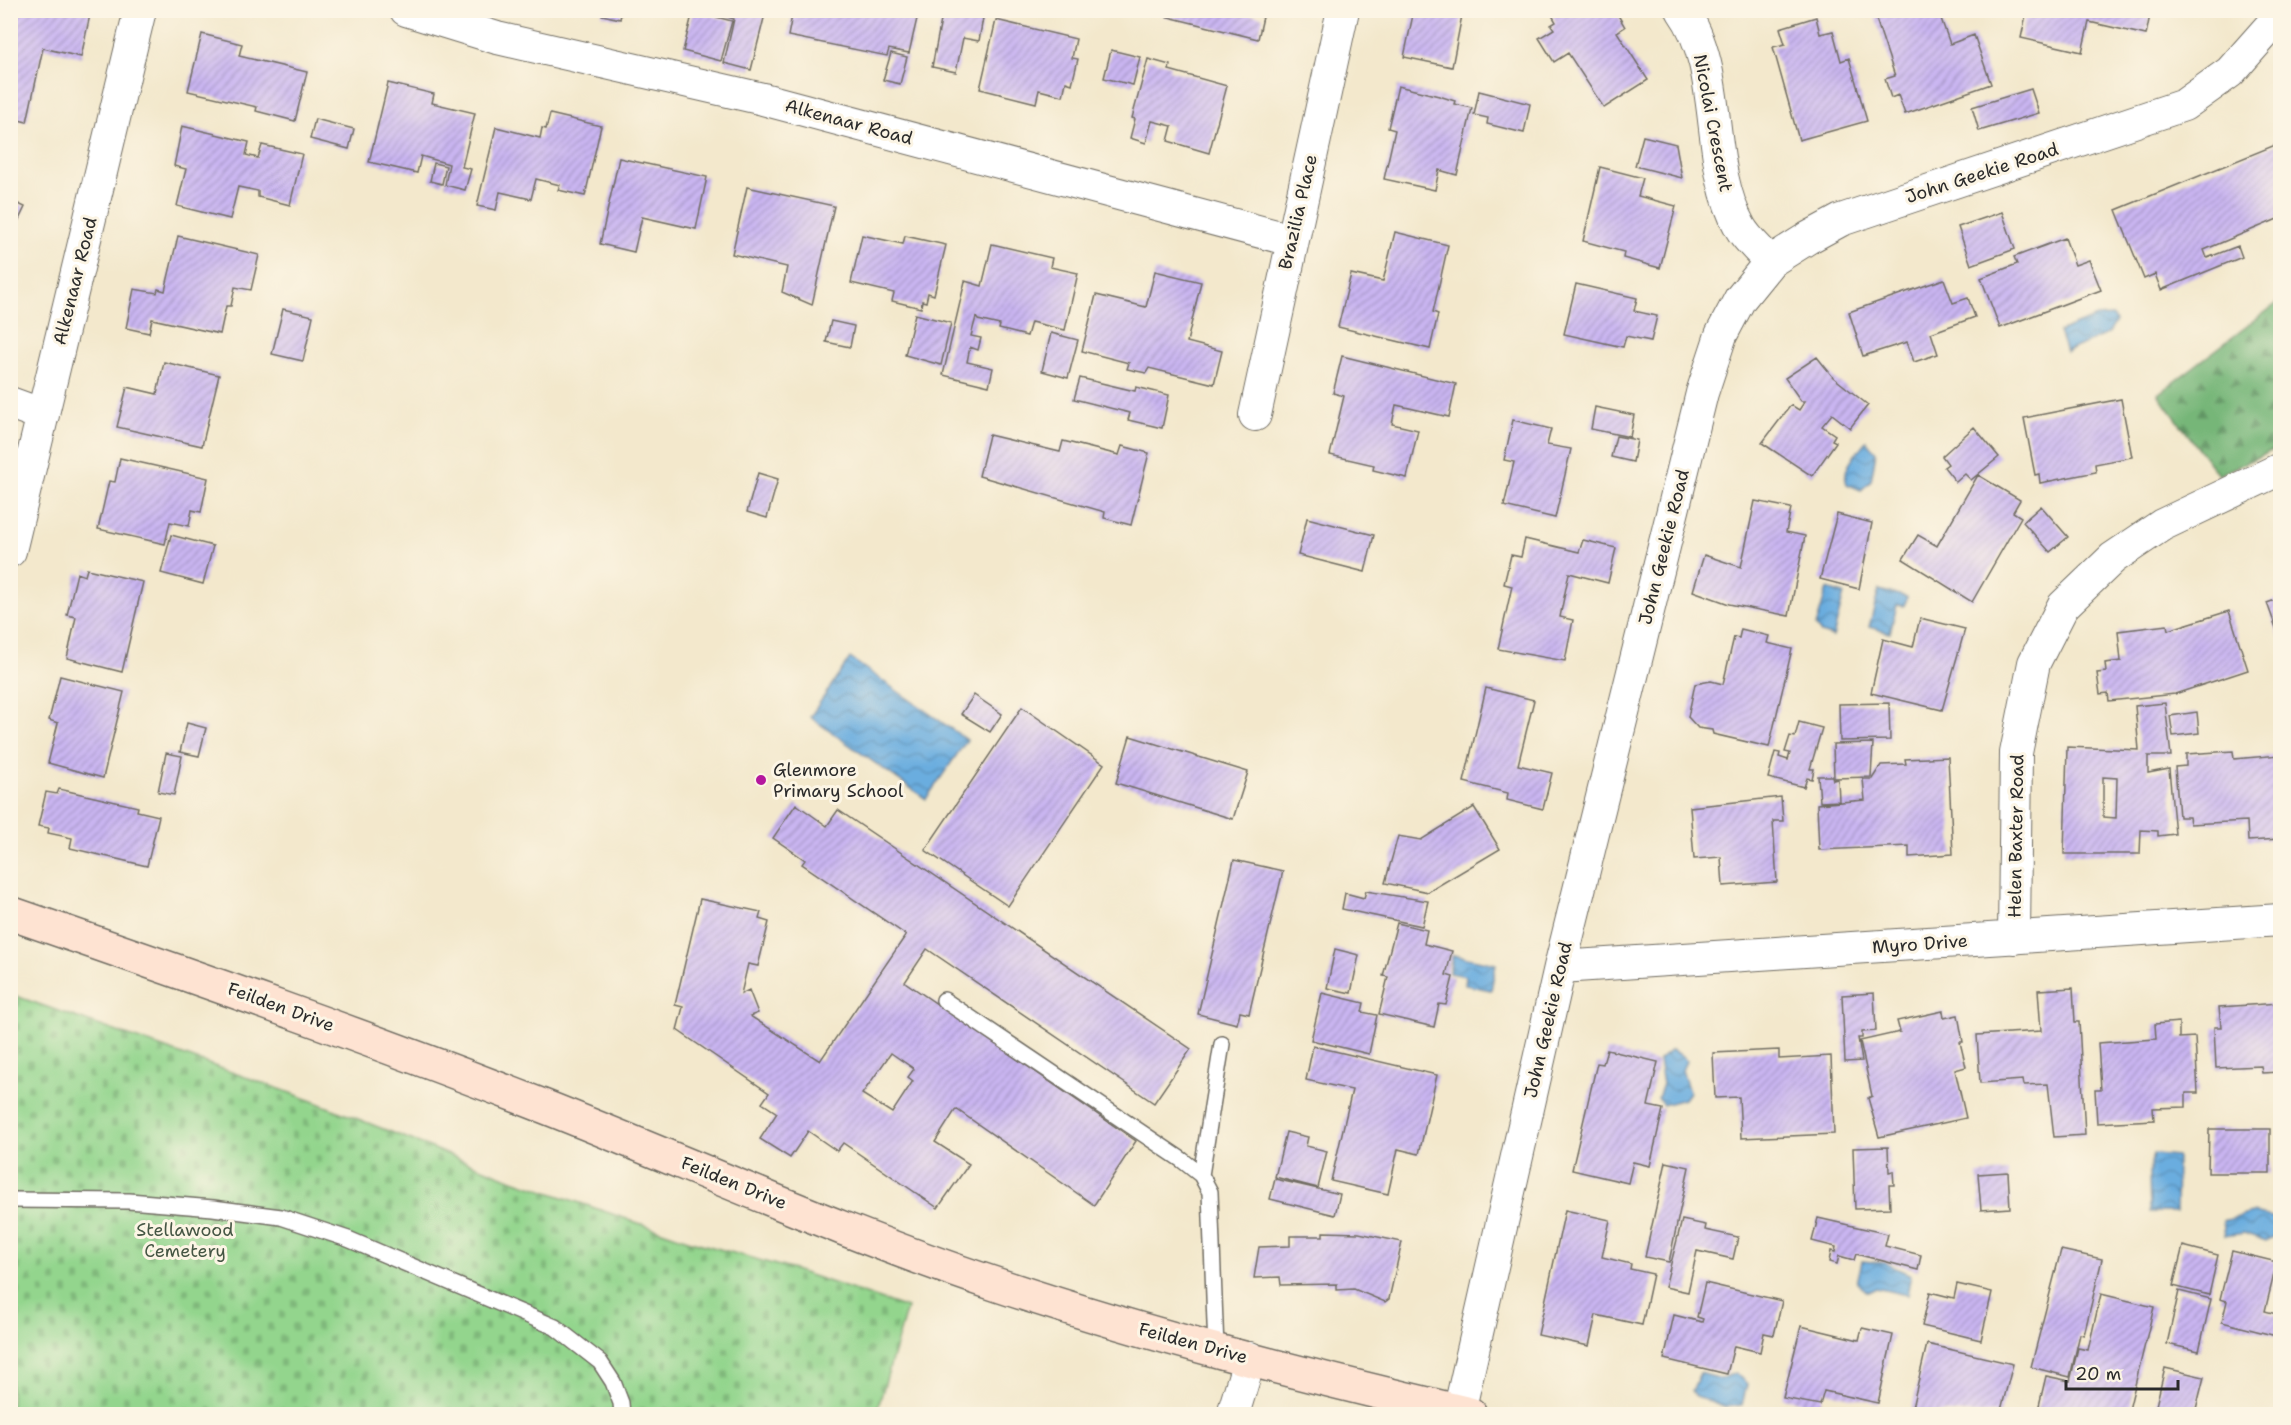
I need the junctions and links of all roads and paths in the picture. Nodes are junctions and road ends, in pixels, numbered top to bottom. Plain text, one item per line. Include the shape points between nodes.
1 (140, 10) edge
2 (406, 10) edge
3 (1344, 10) edge
4 (1682, 10) edge
5 (2275, 17) edge
6 (1291, 240) junction
7 (1770, 262) junction
8 (10, 403) edge
9 (1254, 415) dead end
10 (43, 416) junction
11 (2280, 469) edge
12 (10, 551) edge
13 (10, 913) edge
14 (2280, 920) edge
15 (2014, 938) junction
16 (1560, 967) junction
17 (944, 1000) dead end
18 (1222, 1044) dead end
19 (1201, 1175) junction
20 (10, 1200) edge
21 (1215, 1349) junction
22 (1250, 1358) junction
23 (1464, 1413) edge
24 (622, 1414) edge
25 (1233, 1414) edge

1 - 10 street, Alkenaar Road
2 - 6 street, Alkenaar Road via 496,38 763,99
3 - 6 street, Brazilia Place
4 - 7 street, Nicolai Crescent via 1706,71 1728,197 1741,228
5 - 7 street, John Geekie Road via 2230,72 2184,105 1841,220
6 - 9 street, Brazilia Place
7 - 16 street, John Geekie Road via 1740,298 1721,335 1702,393
8 - 10 street
10 - 12 street, Alkenaar Road
11 - 15 street, Helen Baxter Road via 2162,525 2113,558 2063,606 2034,663 2016,753
13 - 21 street, Feilden Drive via 310,1018 541,1105 898,1249 1089,1314
14 - 15 street, Myro Drive
15 - 16 street, Myro Drive
16 - 23 street, John Geekie Road
17 - 19 lane
18 - 19 lane
19 - 21 lane via 1210,1192
20 - 24 lane via 129,1201 213,1208 281,1217 348,1239 555,1327 600,1362 613,1382
21 - 22 street, Feilden Drive
22 - 23 street, Feilden Drive
22 - 25 street

